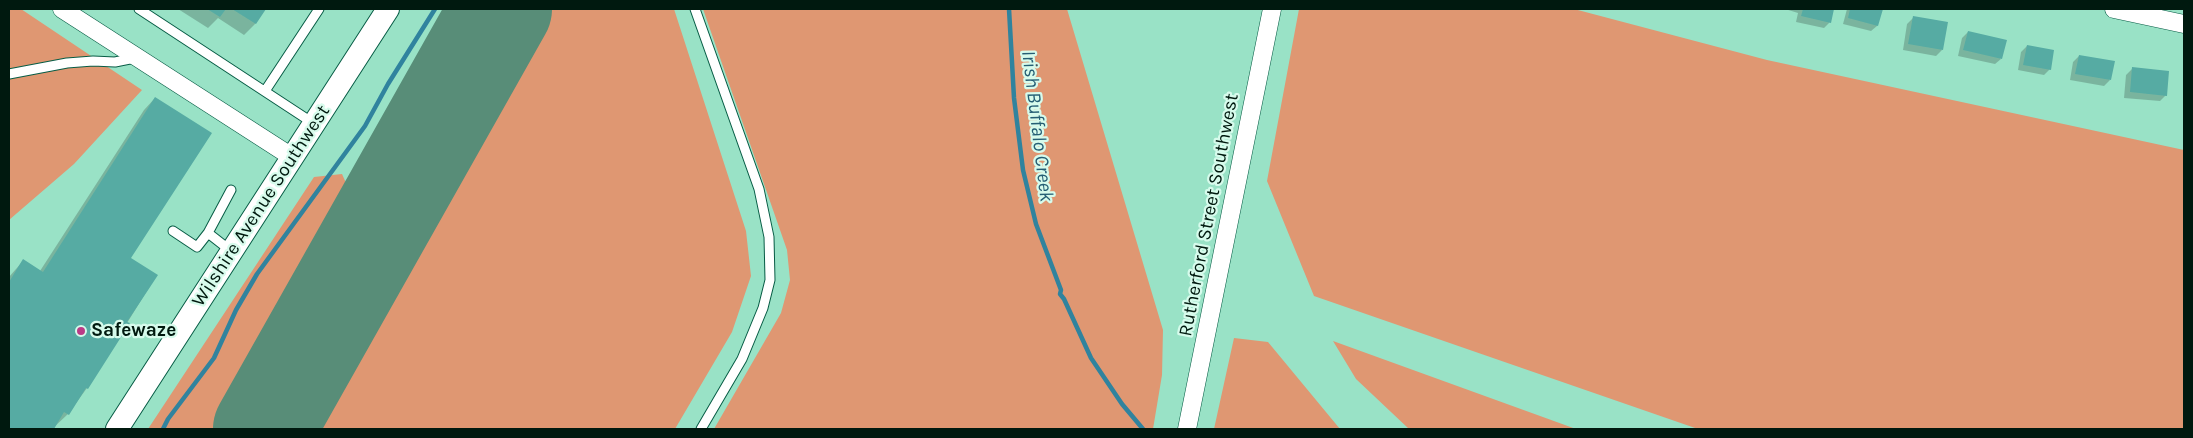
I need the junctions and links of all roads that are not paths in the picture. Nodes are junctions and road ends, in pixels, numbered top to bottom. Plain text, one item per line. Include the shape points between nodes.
1 (62, 9) edge
2 (318, 9) edge
3 (388, 9) edge
4 (695, 9) edge
5 (1272, 9) edge
6 (2114, 9) edge
7 (142, 10) edge
8 (2184, 24) edge
9 (138, 58) junction
10 (9, 74) edge
11 (265, 91) junction
12 (314, 124) junction
13 (292, 157) junction
14 (231, 190) dead end
15 (173, 231) dead end
16 (208, 232) junction
17 (232, 251) junction
18 (117, 429) edge
19 (701, 429) edge
20 (1187, 429) edge

1 - 9 street
2 - 11 lane
3 - 12 street, Wilshire Avenue Southwest
4 - 19 lane via 759,189 769,236 770,280 763,308 742,359
5 - 20 street, Rutherford Street Southwest
6 - 8 street
7 - 11 lane
9 - 10 lane via 67,63
9 - 13 street
11 - 12 lane
12 - 13 street, Wilshire Avenue Southwest
13 - 17 street, Wilshire Avenue Southwest
14 - 16 lane
15 - 16 lane via 197,247
16 - 17 lane
17 - 18 street, Wilshire Avenue Southwest

